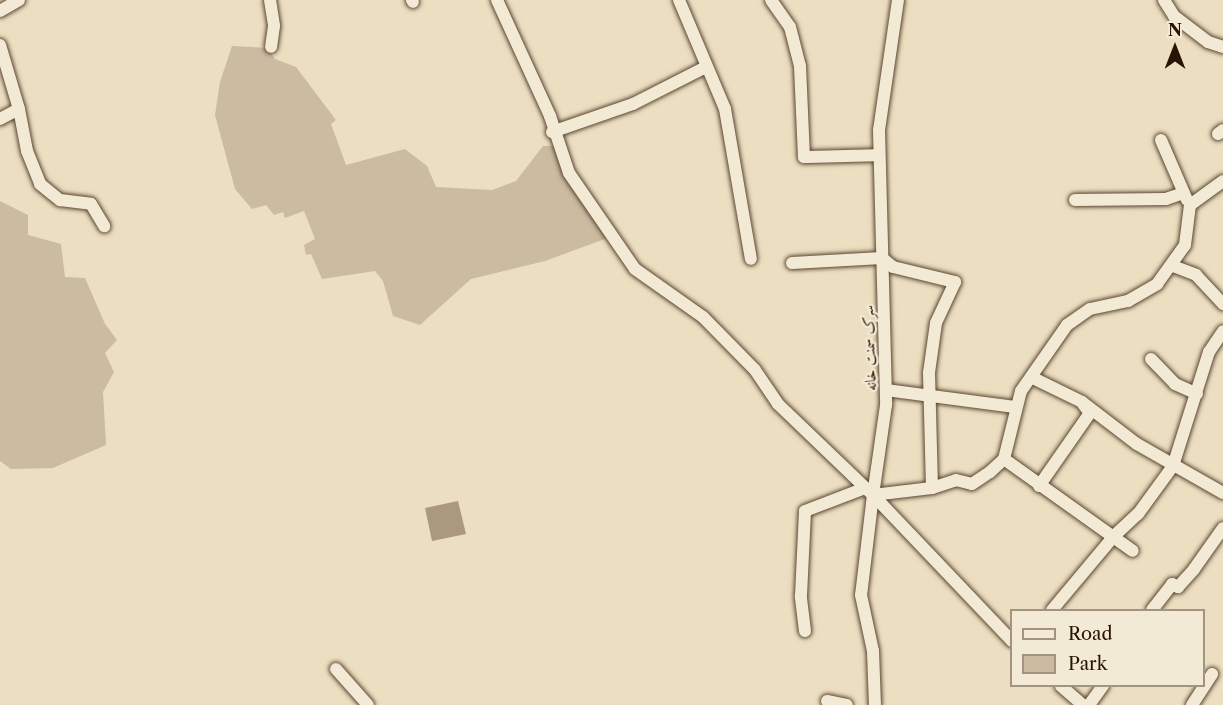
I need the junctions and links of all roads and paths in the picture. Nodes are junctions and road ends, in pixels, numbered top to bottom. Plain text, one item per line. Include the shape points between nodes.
1 (19, 0) edge
2 (270, 0) edge
3 (498, 0) edge
4 (679, 0) edge
5 (771, 0) edge
6 (898, 0) edge
7 (1164, 0) edge
8 (0, 11) edge
9 (0, 45) edge
10 (271, 47) dead end
11 (1223, 47) edge
12 (706, 67) junction
13 (19, 109) junction
14 (0, 119) edge
15 (552, 132) junction
16 (1161, 140) dead end
17 (879, 155) junction
18 (1223, 181) edge
19 (1183, 193) junction
20 (1075, 200) dead end
21 (1190, 205) junction
22 (104, 226) dead end
23 (882, 258) junction
24 (751, 259) dead end
25 (792, 264) dead end
26 (1173, 266) junction
27 (1223, 304) edge
28 (1223, 331) edge
29 (1150, 359) dead end
30 (1033, 378) junction
31 (886, 390) junction
32 (1197, 394) junction
33 (931, 396) junction
34 (1082, 402) junction
35 (1014, 407) junction
36 (1004, 459) junction
37 (1173, 466) junction
38 (1039, 486) junction
39 (932, 488) junction
40 (869, 491) junction
41 (1223, 493) edge
42 (1223, 528) edge
43 (1114, 536) junction
44 (1132, 550) dead end
45 (1053, 609) edge
46 (1153, 609) edge
47 (805, 631) dead end
48 (1010, 640) edge
49 (336, 669) dead end
50 (1212, 674) dead end
51 (1205, 685) edge
52 (1062, 687) edge
53 (1102, 687) edge
54 (1204, 687) edge
55 (827, 701) dead end
56 (368, 705) edge
57 (847, 705) edge
58 (875, 705) edge
59 (1083, 705) edge
60 (1089, 705) edge
61 (1192, 705) edge

1 - 8 street
2 - 10 street via 274,26
3 - 15 street via 550,116
4 - 12 street
5 - 17 street via 790,27 800,66 804,157
6 - 17 street, سرک سمنت خانه via 886,66
7 - 11 street via 1174,16 1208,42
9 - 13 street
12 - 15 street via 633,104
12 - 24 street via 724,109
13 - 14 street
13 - 22 street via 27,151 40,184 60,200 91,204
15 - 40 street via 569,173 635,268 703,317 755,370 778,404
16 - 19 street
17 - 23 street, سرک سمنت خانه
18 - 21 street
19 - 20 street via 1166,199
19 - 21 street
21 - 26 street via 1185,245
23 - 25 street
23 - 31 street, سرک سمنت خانه
23 - 33 street via 893,267 955,282 936,323 929,374
26 - 27 street via 1196,275
26 - 30 street via 1157,284 1128,302 1090,309 1067,325
28 - 32 street via 1209,352
29 - 32 street via 1175,384
30 - 34 street
30 - 35 street
31 - 33 street
31 - 40 street, سرک سمنت خانه
32 - 37 street
33 - 35 street
33 - 39 street
34 - 37 street
34 - 38 street via 1090,413
35 - 36 street
36 - 38 street
36 - 39 street via 972,484 956,480
37 - 41 street
37 - 43 street via 1138,514
38 - 43 street
39 - 40 street
40 - 47 street via 805,511 801,596
40 - 48 street
40 - 58 street, سرک سمنت خانه via 861,595 873,651
42 - 46 street via 1194,569 1178,587 1172,584
43 - 44 street
43 - 45 street
49 - 56 street
50 - 51 street
52 - 59 street
53 - 60 street
54 - 61 street
55 - 57 street

